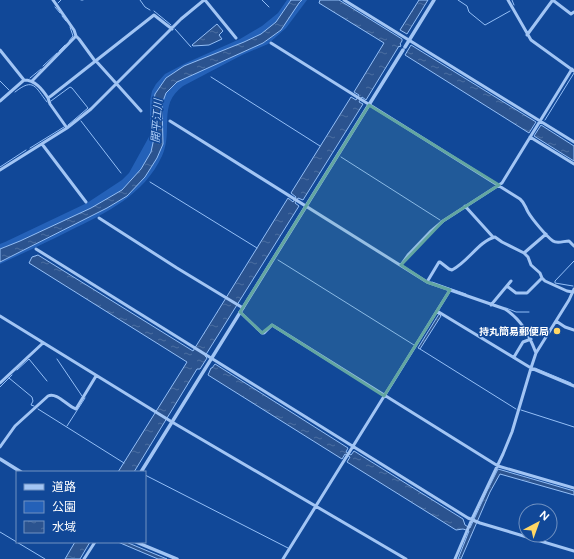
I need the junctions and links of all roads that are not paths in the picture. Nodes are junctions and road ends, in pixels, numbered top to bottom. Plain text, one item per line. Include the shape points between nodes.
1 (53, 0) edge
2 (204, 0) edge
3 (344, 0) edge
4 (434, 0) edge
5 (508, 0) edge
6 (574, 12) edge
7 (172, 29) junction
8 (527, 35) junction
9 (76, 36) junction
10 (236, 38) dead end
11 (409, 40) junction
12 (271, 43) dead end
13 (0, 50) edge
14 (96, 61) junction
15 (573, 70) edge
16 (24, 80) junction
17 (32, 81) junction
18 (117, 83) junction
19 (48, 98) junction
20 (0, 101) edge
21 (369, 105) junction
22 (141, 111) dead end
23 (170, 121) dead end
24 (540, 121) junction
25 (67, 128) junction
26 (530, 137) junction
27 (574, 142) edge
28 (42, 144) junction
29 (574, 164) edge
30 (0, 170) edge
31 (499, 185) junction
32 (86, 202) dead end
33 (306, 206) junction
34 (465, 206) junction
35 (99, 218) dead end
36 (546, 234) junction
37 (493, 237) junction
38 (574, 246) edge
39 (36, 249) dead end
40 (524, 253) junction
41 (400, 266) junction
42 (542, 278) junction
43 (511, 281) dead end
44 (427, 282) junction
45 (507, 286) junction
46 (450, 290) junction
47 (573, 291) edge
48 (490, 305) junction
49 (243, 308) junction
50 (437, 311) junction
51 (240, 312) junction
52 (0, 316) edge
53 (556, 321) junction
54 (574, 330) edge
55 (531, 339) junction
56 (43, 342) junction
57 (536, 353) junction
58 (514, 357) junction
59 (212, 359) junction
60 (530, 368) junction
61 (96, 376) junction
62 (0, 383) edge
63 (574, 386) edge
64 (384, 396) junction
65 (172, 422) junction
66 (0, 447) edge
67 (353, 447) junction
68 (0, 459) edge
69 (498, 466) junction
70 (19, 471) edge
71 (142, 471) edge
72 (574, 488) edge
73 (316, 506) junction
74 (472, 519) junction
75 (94, 543) edge
76 (138, 543) edge
77 (574, 550) edge
78 (84, 559) edge
79 (177, 559) edge
80 (283, 559) edge
81 (406, 559) edge
82 (455, 559) edge

1 - 9 street
2 - 7 street
2 - 10 street
3 - 11 street
4 - 11 street
5 - 8 street
6 - 8 street via 571,14 552,1
7 - 14 street via 154,15
7 - 18 street
8 - 15 street
9 - 14 street
9 - 17 street
11 - 21 street
11 - 24 street
12 - 21 street
13 - 16 street
14 - 18 street
14 - 19 street
15 - 24 street
16 - 17 street
16 - 20 street
17 - 19 street
18 - 22 street
18 - 25 street
19 - 25 street
21 - 31 street
21 - 33 street
23 - 33 street
24 - 26 street
24 - 27 street
25 - 28 street
26 - 29 street
26 - 31 street
28 - 30 street
28 - 32 street
31 - 34 street
31 - 36 street via 523,201 533,220
33 - 41 street
33 - 49 street
34 - 37 street
34 - 41 street via 430,232
35 - 49 street
36 - 38 street via 555,242 569,241
36 - 40 street
37 - 40 street
37 - 44 street via 452,270 439,262
39 - 59 street
40 - 42 street via 532,267 542,274
41 - 44 street
42 - 45 street via 527,293 516,293
42 - 47 street via 567,291
43 - 45 street
44 - 46 street
45 - 48 street
46 - 48 street
46 - 50 street
47 - 53 street
48 - 55 street via 505,309 514,316 527,330
49 - 51 street
50 - 58 street
50 - 64 street
51 - 59 street
51 - 64 street via 262,333 272,326
52 - 56 street
53 - 54 street
53 - 57 street
55 - 57 street
55 - 58 street via 523,342
56 - 61 street
56 - 62 street
57 - 60 street
58 - 60 street
59 - 65 street
59 - 67 street
60 - 63 street
60 - 69 street via 512,432
61 - 65 street
61 - 66 street via 76,409 55,395 48,396 15,426
64 - 67 street
64 - 69 street
65 - 71 street
65 - 73 street
67 - 73 street
67 - 74 street
68 - 70 street
69 - 72 street
69 - 74 street
73 - 80 street
73 - 81 street
74 - 77 street
74 - 82 street
75 - 78 street
76 - 79 street

